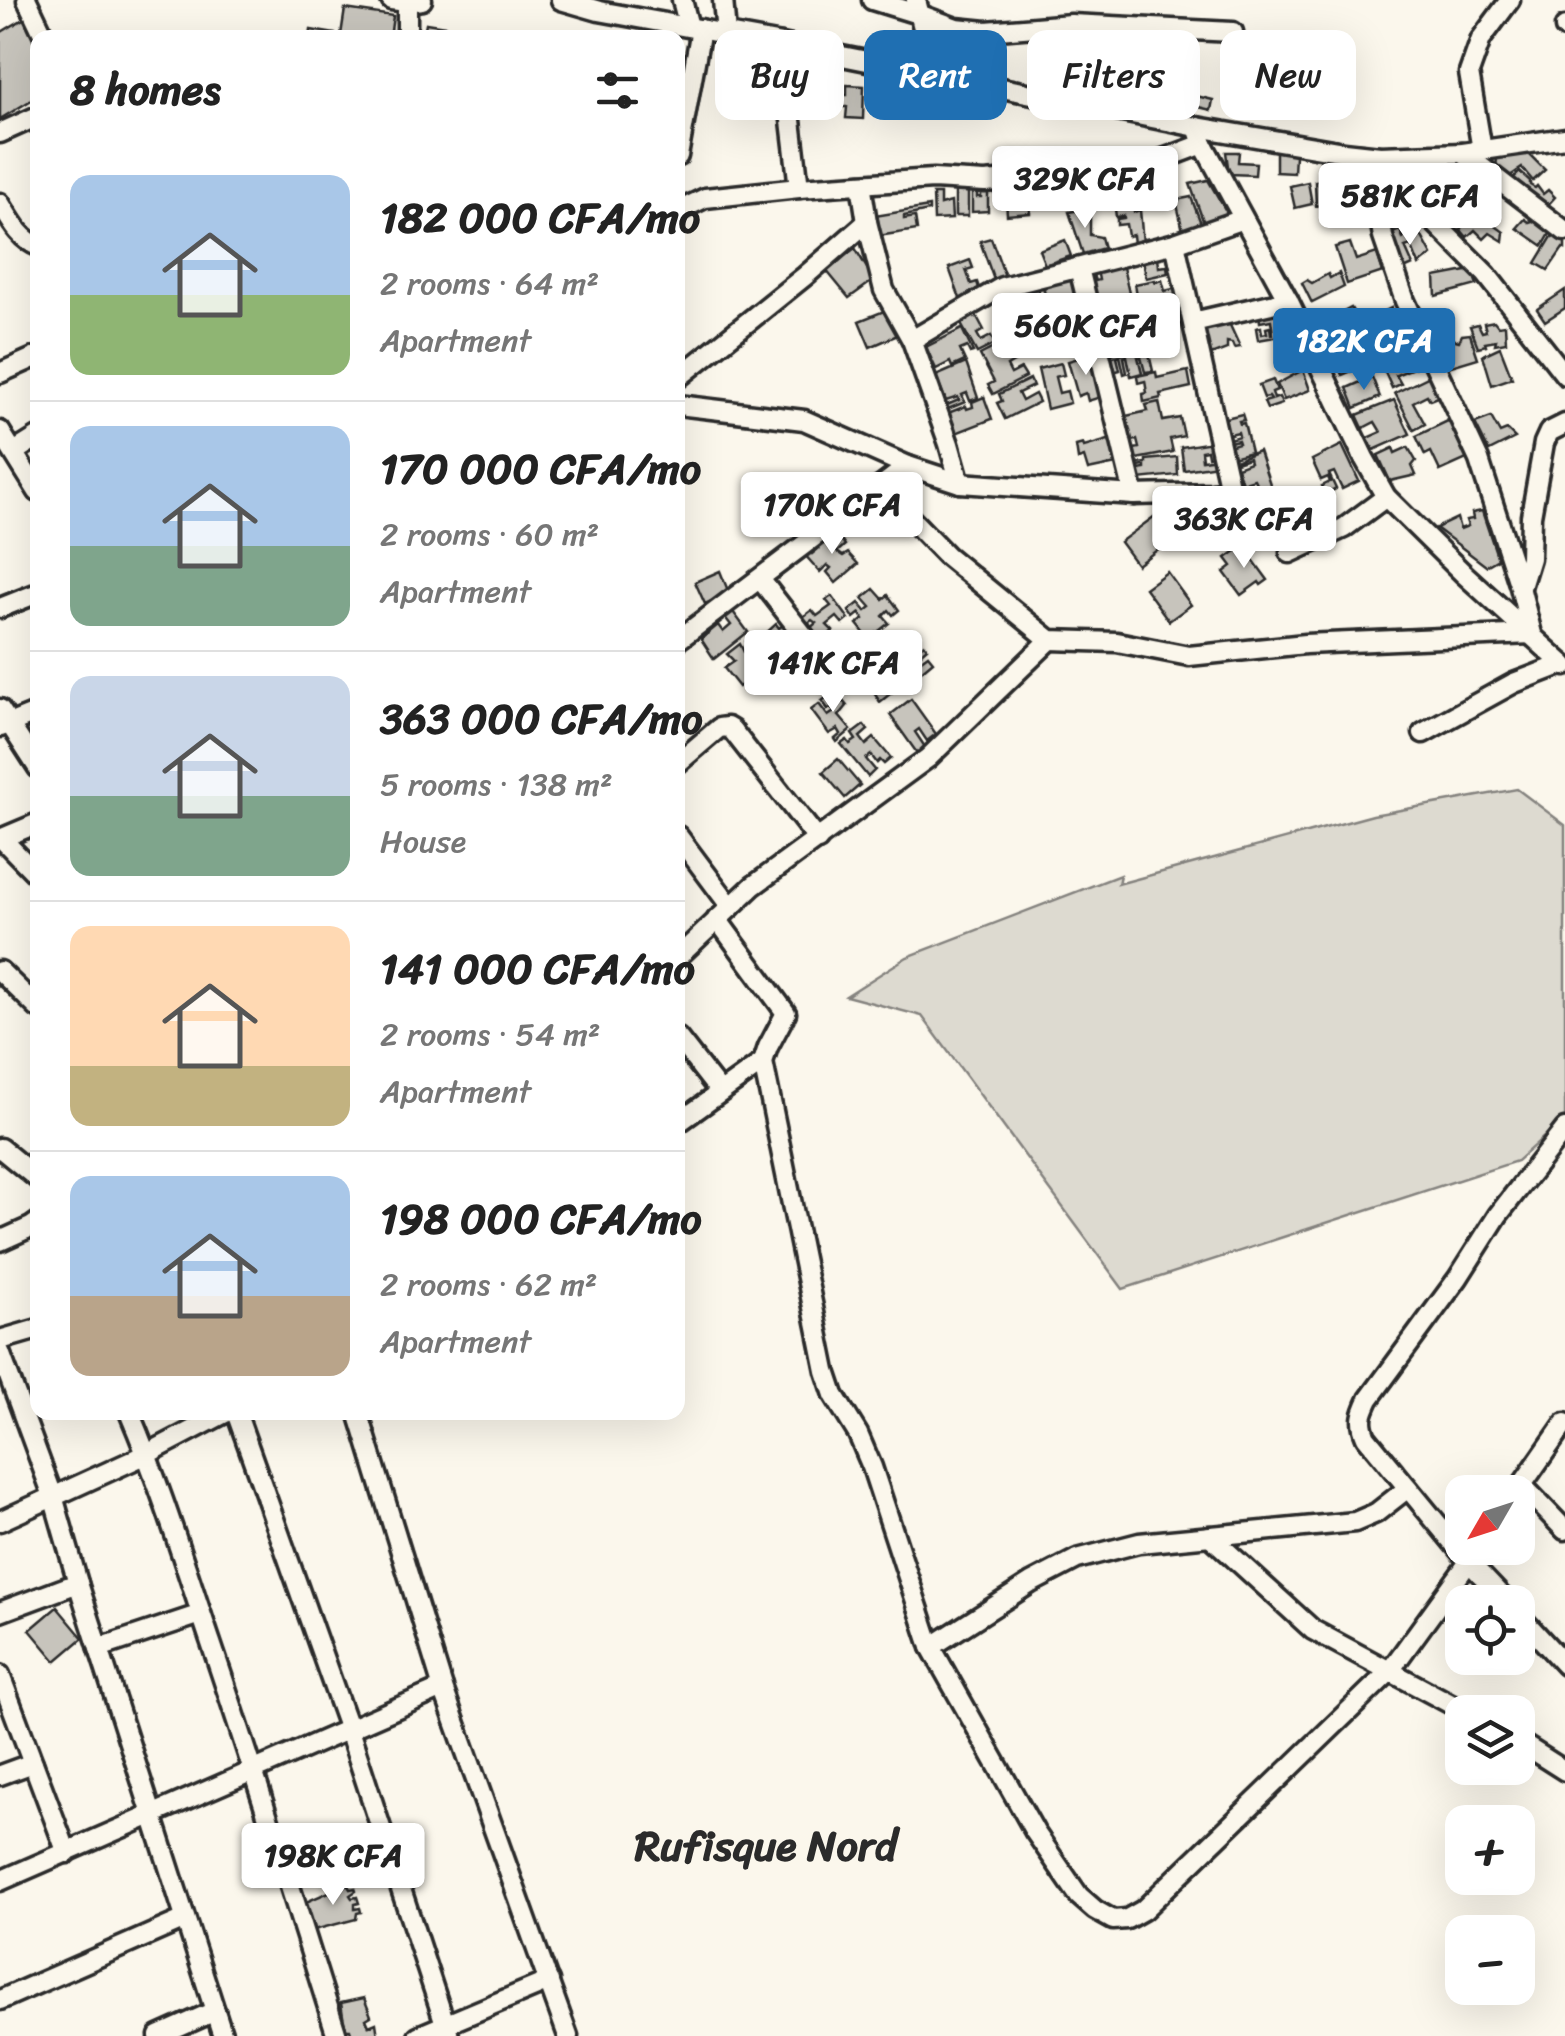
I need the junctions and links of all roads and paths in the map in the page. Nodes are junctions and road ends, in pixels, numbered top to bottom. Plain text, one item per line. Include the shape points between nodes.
1 (27, 0) edge
2 (561, 0) edge
3 (682, 0) edge
4 (723, 0) edge
5 (872, 0) edge
6 (1510, 0) edge
7 (406, 1) edge
8 (919, 7) edge
9 (695, 28) junction
10 (41, 30) edge
11 (407, 30) edge
12 (726, 30) edge
13 (1220, 31) edge
14 (715, 32) edge
15 (1007, 92) edge
16 (685, 103) edge
17 (30, 120) edge
18 (791, 120) edge
19 (0, 133) edge
20 (1200, 136) junction
21 (1565, 138) edge
22 (1482, 150) junction
23 (1462, 152) junction
24 (1380, 156) junction
25 (861, 184) junction
26 (1388, 187) junction
27 (799, 188) junction
28 (0, 204) edge
29 (685, 208) edge
30 (1243, 219) junction
31 (867, 222) junction
32 (1565, 231) edge
33 (30, 243) edge
34 (1175, 243) junction
35 (1079, 268) junction
36 (1288, 300) junction
37 (1193, 322) junction
38 (912, 340) junction
39 (30, 360) edge
40 (685, 372) edge
41 (0, 373) edge
42 (1565, 375) edge
43 (685, 406) edge
44 (1565, 424) edge
45 (0, 431) edge
46 (30, 442) edge
47 (14, 452) junction
48 (908, 466) junction
49 (30, 479) edge
50 (960, 483) junction
51 (880, 487) junction
52 (1134, 495) junction
53 (1386, 497) junction
54 (1290, 553) dead end
55 (760, 579) junction
56 (1520, 587) junction
57 (30, 596) edge
58 (0, 608) edge
59 (1532, 634) junction
60 (685, 635) edge
61 (1050, 640) junction
62 (1564, 665) edge
63 (839, 681) dead end
64 (30, 714) edge
65 (3, 720) edge
66 (1422, 733) dead end
67 (30, 757) edge
68 (685, 757) edge
69 (30, 826) edge
70 (1, 839) edge
71 (818, 840) junction
72 (685, 848) edge
73 (30, 868) edge
74 (724, 913) junction
75 (685, 950) edge
76 (0, 971) edge
77 (30, 995) edge
78 (685, 1047) edge
79 (764, 1062) junction
80 (720, 1092) junction
81 (685, 1118) edge
82 (1565, 1128) edge
83 (0, 1148) edge
84 (30, 1172) edge
85 (30, 1227) edge
86 (1, 1238) edge
87 (30, 1331) edge
88 (0, 1340) edge
89 (0, 1352) edge
90 (132, 1420) edge
91 (213, 1420) edge
92 (239, 1420) edge
93 (360, 1420) edge
94 (1565, 1423) edge
95 (147, 1454) junction
96 (1529, 1475) edge
97 (1408, 1488) junction
98 (53, 1496) junction
99 (1535, 1503) edge
100 (0, 1521) edge
101 (1445, 1526) edge
102 (1565, 1530) edge
103 (1210, 1536) junction
104 (1467, 1565) edge
105 (78, 1583) junction
106 (0, 1612) edge
107 (201, 1614) junction
108 (1535, 1632) edge
109 (931, 1647) junction
110 (99, 1648) junction
111 (1565, 1665) edge
112 (1389, 1672) junction
113 (0, 1675) edge
114 (443, 1688) junction
115 (1445, 1701) edge
116 (348, 1730) junction
117 (1535, 1753) edge
118 (33, 1763) junction
119 (254, 1771) junction
120 (1565, 1772) edge
121 (0, 1775) edge
122 (152, 1816) junction
123 (66, 1853) junction
124 (0, 1881) edge
125 (186, 1919) junction
126 (548, 1981) junction
127 (0, 2000) edge
128 (215, 2010) junction
129 (447, 2030) edge
130 (160, 2036) edge
131 (223, 2036) edge
132 (337, 2036) edge
133 (418, 2036) edge
134 (568, 2036) edge

1 - 10 street
2 - 9 street
3 - 9 street
4 - 12 street
5 - 8 street
6 - 22 street via 1481,39 1469,73
7 - 11 street
8 - 13 street via 956,28 986,31 1071,24
9 - 14 street
9 - 16 street
15 - 20 street
17 - 19 street
18 - 27 street
20 - 24 street
20 - 25 street via 1158,161 1107,172
20 - 30 street
21 - 22 street
22 - 23 street
23 - 24 street
23 - 32 street
24 - 26 street
25 - 27 street
25 - 31 street
26 - 42 street via 1406,194 1486,274
26 - 56 street via 1379,213 1383,236 1405,301 1478,460
27 - 29 street via 705,198
28 - 33 street
30 - 34 street
30 - 36 street
31 - 38 street via 884,290
31 - 40 street
34 - 35 street
34 - 37 street
35 - 38 street via 1002,288
35 - 52 street
36 - 37 street
36 - 53 street
37 - 52 street via 1230,489
38 - 50 street
39 - 41 street
43 - 48 street via 804,420
44 - 56 street via 1544,443 1530,558
45 - 47 street
46 - 47 street
47 - 49 street
48 - 50 street
48 - 51 street
50 - 52 street
51 - 55 street
51 - 61 street via 948,556
53 - 54 street via 1344,528
53 - 59 street
55 - 60 street
55 - 63 street
56 - 59 street
57 - 58 street
59 - 61 street via 1189,656 1117,642
59 - 62 street
61 - 71 street via 928,758
62 - 66 street via 1514,683
64 - 65 street
65 - 67 street
68 - 71 street via 719,728 732,730
69 - 70 street
70 - 73 street
71 - 74 street
72 - 74 street
74 - 75 street
74 - 79 street via 786,1013
76 - 77 street
78 - 80 street
79 - 80 street
79 - 109 street via 826,1371 872,1467
80 - 81 street
82 - 97 street via 1361,1416 1366,1437
83 - 84 street
85 - 86 street
87 - 88 street
89 - 98 street
90 - 95 street
91 - 95 street
92 - 116 street
93 - 114 street
94 - 96 street
95 - 98 street
95 - 107 street
97 - 101 street
97 - 103 street via 1355,1522
98 - 100 street
98 - 105 street
99 - 102 street
103 - 109 street via 1139,1542 1077,1559
103 - 112 street via 1313,1630
104 - 112 street
105 - 106 street
105 - 110 street
107 - 110 street
107 - 119 street
108 - 111 street
109 - 112 street via 1036,1832 1080,1896 1113,1920 1142,1910
110 - 122 street
112 - 115 street
113 - 118 street
114 - 116 street
114 - 126 street
116 - 119 street
116 - 129 street
117 - 120 street
118 - 121 street
118 - 123 street
119 - 122 street
119 - 132 street
122 - 123 street
122 - 125 street
123 - 124 street
125 - 127 street
125 - 128 street
126 - 129 street
126 - 134 street
128 - 130 street
128 - 131 street
129 - 133 street

